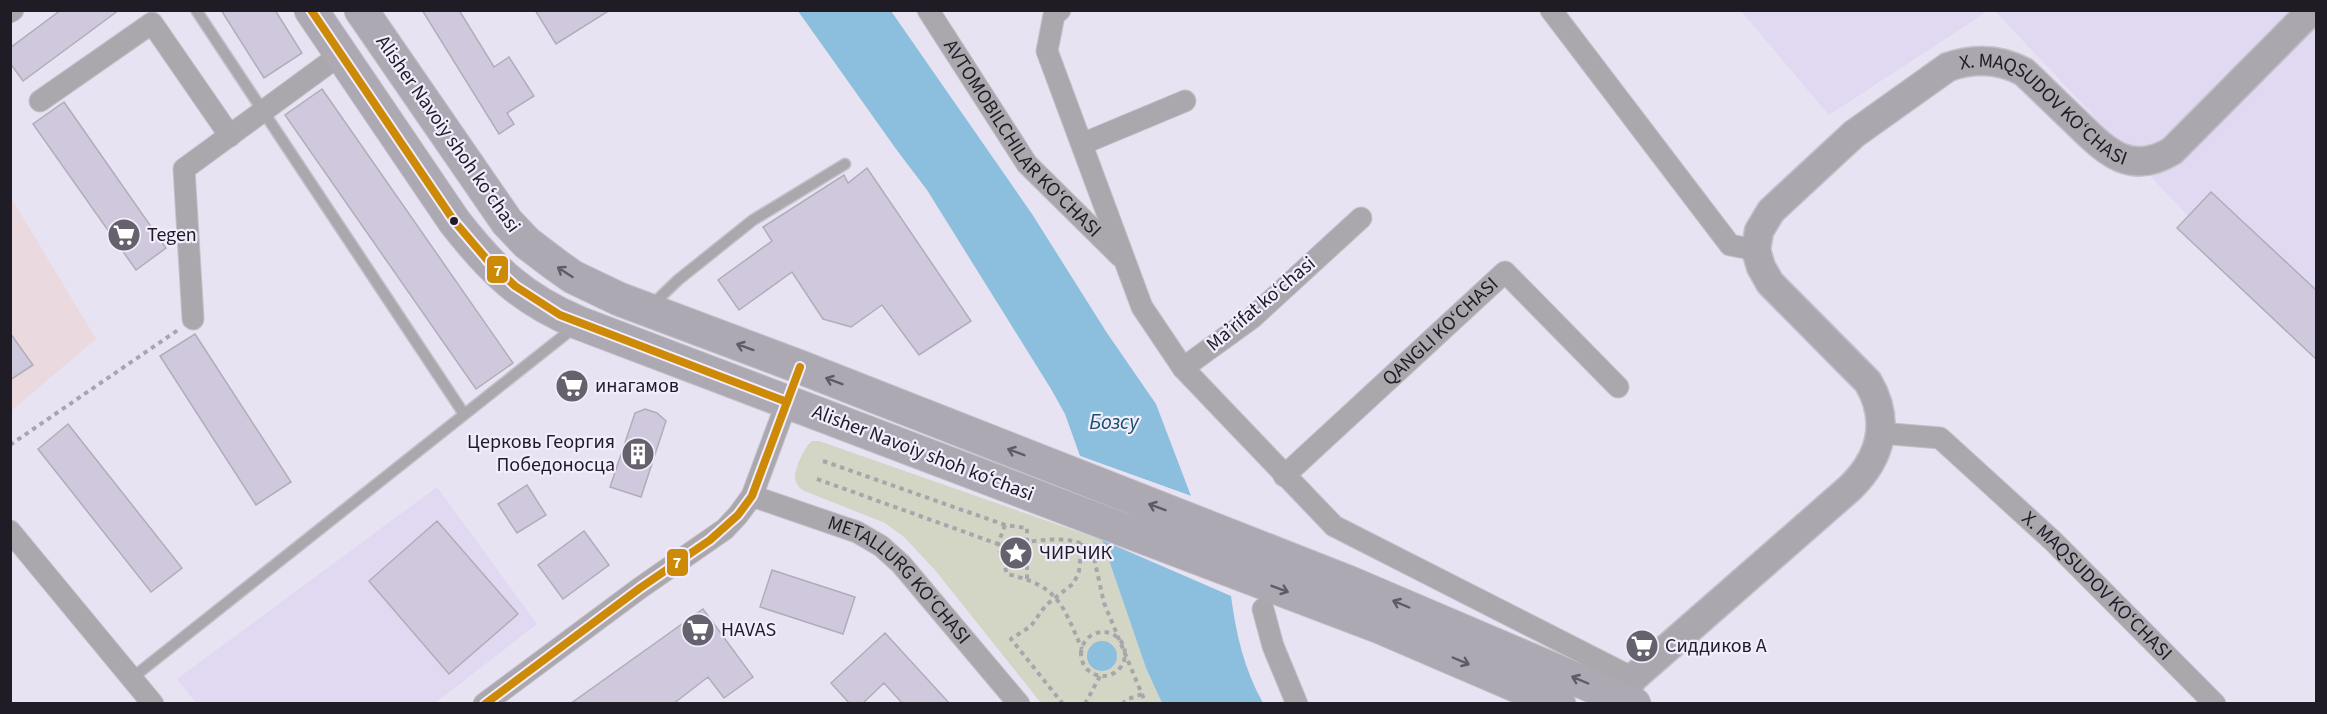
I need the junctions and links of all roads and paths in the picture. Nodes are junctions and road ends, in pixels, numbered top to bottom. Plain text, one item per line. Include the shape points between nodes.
1 (196, 10) edge
2 (311, 10) edge
3 (361, 10) edge
4 (928, 10) edge
5 (1060, 10) edge
6 (1551, 10) edge
7 (2313, 10) edge
8 (341, 54) junction
9 (40, 101) dead end
10 (1185, 101) dead end
11 (263, 112) junction
12 (230, 136) junction
13 (1082, 144) junction
14 (845, 164) dead end
15 (1361, 218) dead end
16 (1756, 250) junction
17 (1125, 261) junction
18 (647, 310) junction
19 (193, 319) joint
20 (579, 323) junction
21 (800, 367) junction
22 (1183, 368) junction
23 (1618, 387) dead end
24 (787, 402) junction
25 (464, 414) junction
26 (1880, 433) junction
27 (10, 445) edge
28 (823, 461) dead end
29 (1284, 476) junction
30 (817, 479) dead end
31 (752, 496) junction
32 (1005, 525) junction
33 (1084, 529) junction
34 (10, 531) edge
35 (1027, 542) junction
36 (998, 544) junction
37 (1027, 579) junction
38 (1056, 597) junction
39 (1263, 609) dead end
40 (1125, 648) junction
41 (1082, 649) junction
42 (1100, 676) junction
43 (132, 678) junction
44 (1142, 694) junction
45 (1627, 696) edge
46 (153, 704) edge
47 (484, 704) edge
48 (1019, 704) edge
49 (1063, 704) edge
50 (1085, 704) edge
51 (1122, 704) edge
52 (1146, 704) edge
53 (1297, 704) edge
54 (1560, 704) edge
55 (2215, 704) edge

1 - 11 lane
2 - 8 main road, Alisher Navoiy shoh koʻchasi
18 -> 3 main road, Alisher Navoiy shoh koʻchasi via 573,277 517,232 490,199
4 - 17 street, AVTOMOBILCHILAR KO‘CHASI via 1027,164
5 - 13 street via 1054,15 1047,51
6 - 16 street via 1730,245
7 - 16 street, X. MAQSUDOV KO‘CHASI via 2172,151 2148,161 2123,159 2106,151 2015,67 1985,61 1948,67 1854,134 1771,211 1760,231
8 - 11 street
8 - 20 main road, Alisher Navoiy shoh koʻchasi via 474,247 528,298
9 - 12 street via 152,23
10 - 13 street
11 - 12 street
11 - 25 lane
12 - 19 street via 184,169
13 - 17 street
14 - 18 lane via 753,220
15 - 22 street, Maʼrifat ko‘chasi via 1252,318
16 - 26 street via 1770,283 1868,382 1881,412
17 - 22 street via 1142,307
21 -> 18 main road, Alisher Navoiy shoh koʻchasi
19 - 27 path
20 - 24 main road, Alisher Navoiy shoh koʻchasi
20 - 25 lane
21 - 24 main road
45 -> 21 main road, Alisher Navoiy shoh koʻchasi
22 - 29 street
23 - 29 street, QANGLI KO‘CHASI via 1505,272
24 - 31 street
24 - 33 main road, Alisher Navoiy shoh koʻchasi
25 - 43 lane
26 - 45 street via 1875,455 1860,479
26 - 55 street, X. MAQSUDOV KO‘CHASI via 1940,438 2053,541
28 - 32 path
29 - 45 street via 1334,526
30 - 36 path
31 - 47 street via 725,529
31 - 48 street, METALLURG KO‘CHASI via 857,532 881,546
32 - 35 path via 1027,528
32 - 36 path
33 - 35 path
33 - 38 path via 1079,571 1074,583
33 - 40 path via 1104,603
33 -> 54 main road, Alisher Navoiy shoh koʻchasi via 1225,568 1380,627
34 - 43 street
35 - 37 path
36 - 37 path via 1007,574
37 - 38 path
38 - 41 path
38 - 49 path via 1031,626 1011,639
39 - 53 street via 1272,646
40 - 41 path via 1116,637 1103,632 1090,637
40 - 42 path via 1120,669
40 - 44 path
41 - 42 path via 1083,663
42 - 50 path
43 - 46 street
44 - 51 path
44 - 52 path

